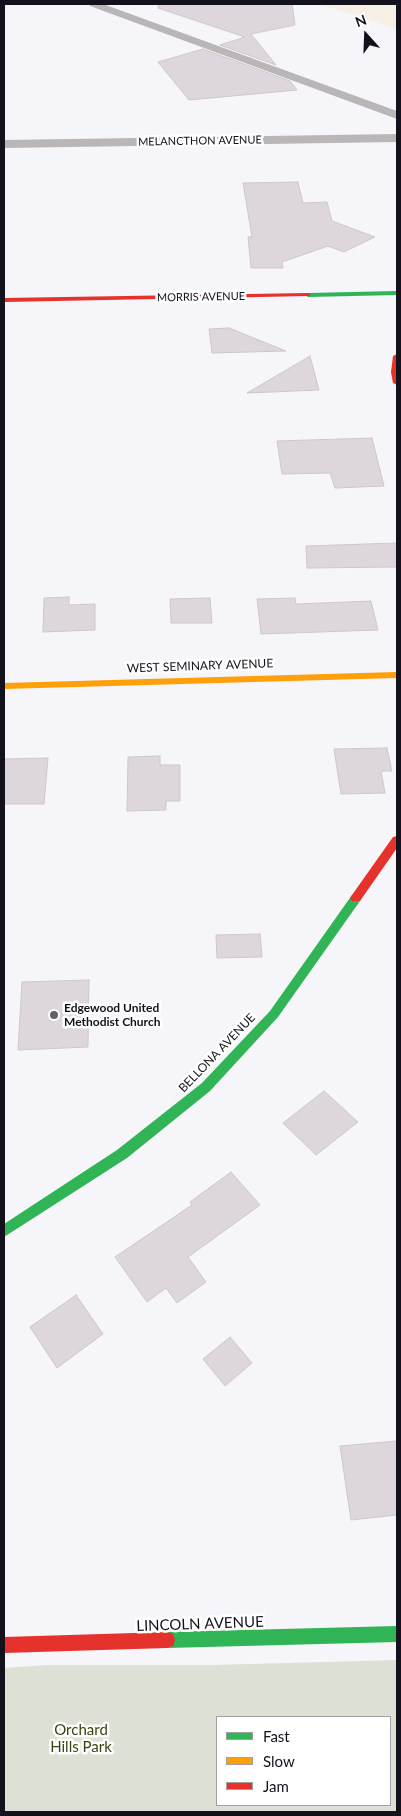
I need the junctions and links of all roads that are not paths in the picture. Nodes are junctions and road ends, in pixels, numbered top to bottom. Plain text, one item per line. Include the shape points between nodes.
1 (94, 4) edge
2 (397, 115) edge
3 (397, 138) edge
4 (4, 144) edge
5 (397, 293) edge
6 (4, 300) edge
7 (397, 356) edge
8 (397, 383) edge
9 (397, 675) edge
10 (4, 686) edge
11 (397, 840) edge
12 (4, 1231) edge
13 (397, 1634) edge
14 (4, 1645) edge

1 - 2 street
3 - 4 street, MELANCTHON AVENUE
5 - 6 street, MORRIS AVENUE
7 - 8 street
9 - 10 street, WEST SEMINARY AVENUE
11 - 12 street, BELLONA AVENUE via 274,1014 206,1087 122,1154
13 - 14 street, LINCOLN AVENUE

